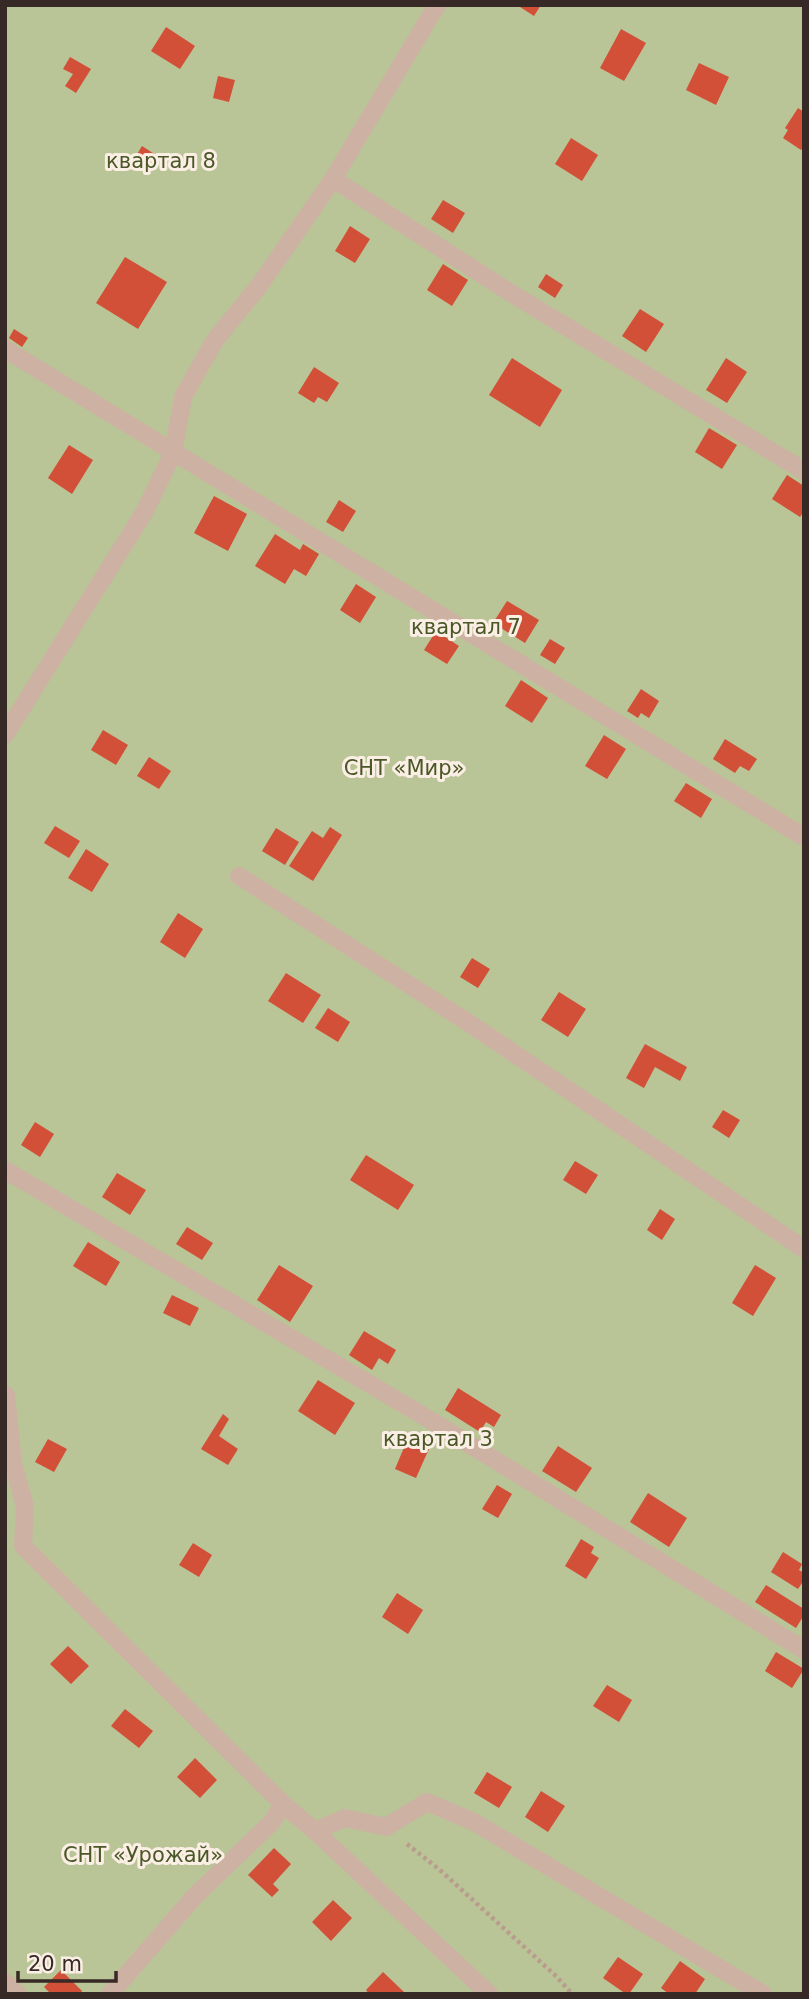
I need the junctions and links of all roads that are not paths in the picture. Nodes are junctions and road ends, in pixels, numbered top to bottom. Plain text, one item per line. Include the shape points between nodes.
1 (437, 5) edge
2 (333, 179) junction
3 (5, 349) edge
4 (173, 453) junction
5 (804, 471) edge
6 (5, 735) edge
7 (804, 837) edge
8 (239, 876) dead end
9 (5, 1170) edge
10 (804, 1249) edge
11 (6, 1395) edge
12 (804, 1650) edge
13 (283, 1804) junction
14 (315, 1831) junction
15 (5, 1982) edge
16 (18, 1994) edge
17 (110, 1994) edge
18 (489, 1994) edge
19 (763, 1994) edge

1 - 2 lane
2 - 4 lane via 259,286 215,340 183,397
2 - 5 lane
3 - 4 lane
4 - 6 lane via 145,511
4 - 7 lane
8 - 10 lane via 469,1023
9 - 12 lane via 417,1412
11 - 13 lane via 13,1463 25,1506 23,1546
13 - 14 lane
13 - 17 lane via 272,1822 194,1897
14 - 18 lane
14 - 19 lane via 345,1818 386,1827 427,1802 474,1822
15 - 16 lane

